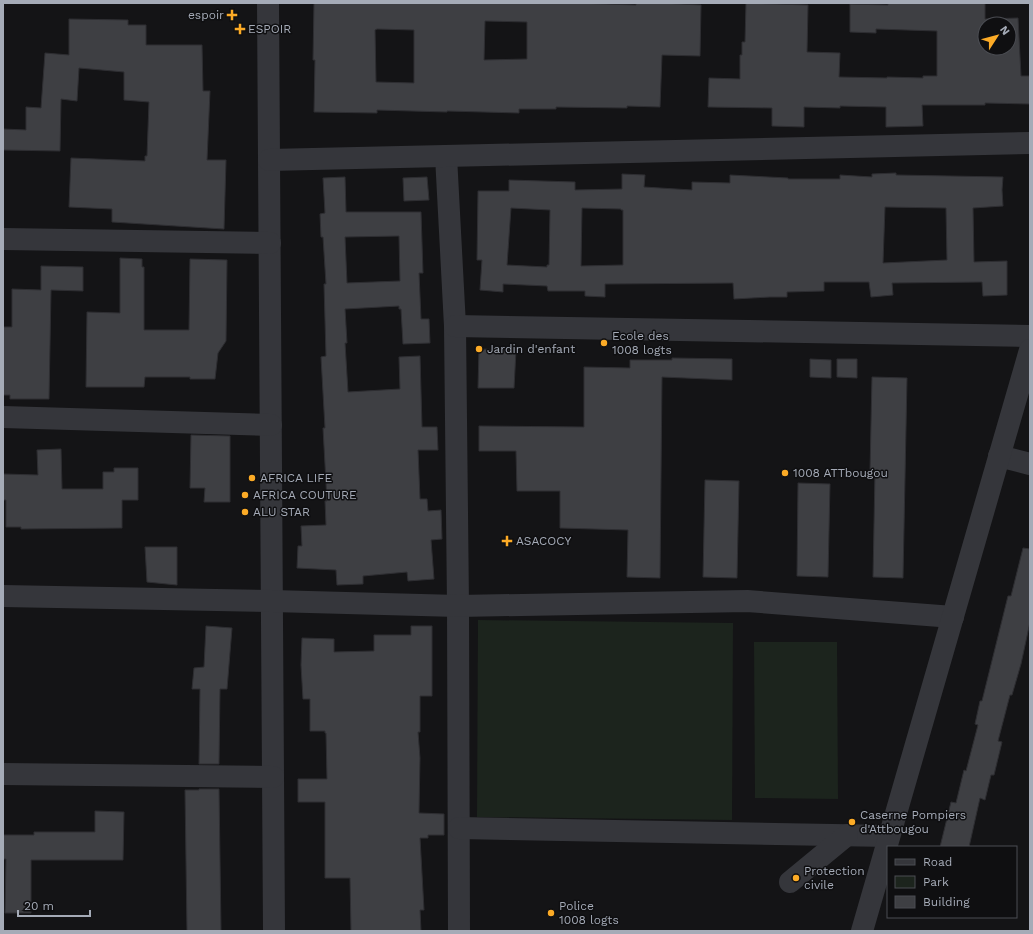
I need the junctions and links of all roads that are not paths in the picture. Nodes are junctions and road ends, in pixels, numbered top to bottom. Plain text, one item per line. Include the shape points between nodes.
1 (268, 3) edge
2 (1030, 143) edge
3 (446, 156) junction
4 (270, 160) junction
5 (3, 239) edge
6 (270, 243) junction
7 (455, 326) junction
8 (1030, 336) edge
9 (1030, 350) edge
10 (3, 417) edge
11 (271, 426) junction
12 (999, 456) junction
13 (1030, 464) edge
14 (3, 596) edge
15 (272, 601) junction
16 (458, 606) junction
17 (953, 617) junction
18 (3, 774) edge
19 (273, 777) junction
20 (459, 828) junction
21 (847, 835) junction
22 (889, 836) junction
23 (790, 882) dead end
24 (274, 931) edge
25 (459, 931) edge
26 (862, 931) edge

1 - 4 street
2 - 3 street
3 - 4 street
3 - 7 street
4 - 6 street
5 - 6 street
6 - 11 street
7 - 8 street
7 - 16 street
9 - 12 street
10 - 11 street
11 - 15 street
12 - 13 street
12 - 17 street
14 - 15 street
15 - 16 street
15 - 19 street
16 - 17 street via 748,601
16 - 20 street
17 - 22 street
18 - 19 street
19 - 24 street
20 - 21 street
20 - 25 street
21 - 22 street
21 - 23 street
22 - 26 street

